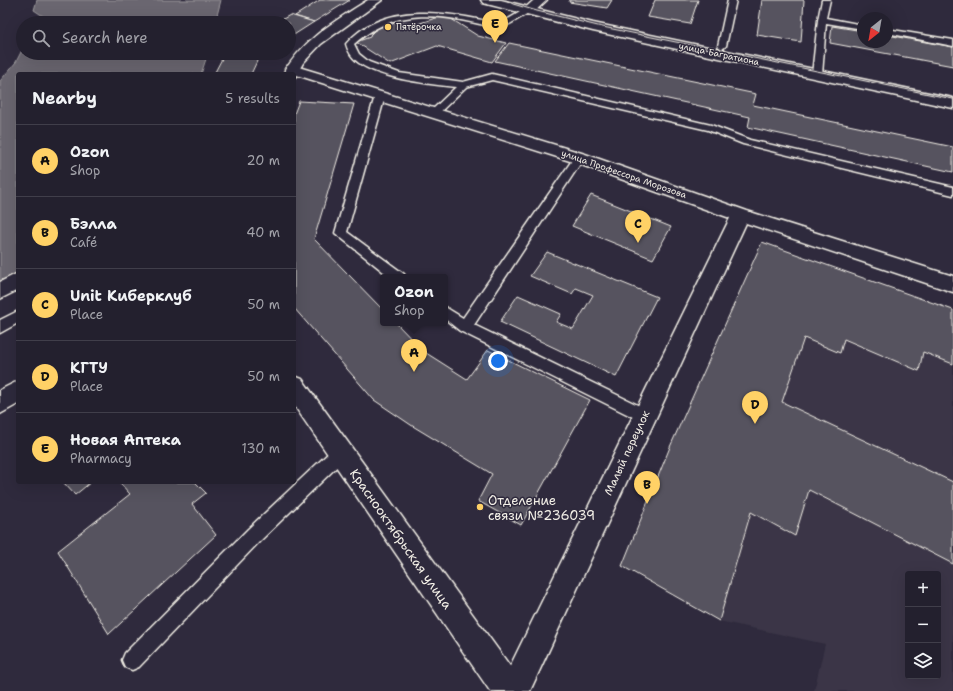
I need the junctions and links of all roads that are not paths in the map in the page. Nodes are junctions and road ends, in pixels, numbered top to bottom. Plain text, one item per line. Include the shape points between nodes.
1 (376, 0) edge
2 (487, 0) edge
3 (516, 0) edge
4 (732, 0) edge
5 (826, 0) edge
6 (535, 6) edge
7 (822, 20) junction
8 (857, 26) edge
9 (893, 32) edge
10 (953, 42) edge
11 (722, 46) junction
12 (817, 70) junction
13 (292, 72) edge
14 (296, 73) edge
15 (463, 85) junction
16 (953, 93) edge
17 (380, 96) junction
18 (953, 103) edge
19 (435, 112) junction
20 (579, 158) junction
21 (953, 192) edge
22 (741, 215) junction
23 (395, 274) edge
24 (16, 282) edge
25 (953, 284) edge
26 (0, 291) edge
27 (448, 314) edge
28 (16, 317) edge
29 (0, 327) edge
30 (465, 327) junction
31 (296, 389) edge
32 (16, 392) edge
33 (0, 403) edge
34 (645, 416) junction
35 (340, 452) junction
36 (132, 660) dead end
37 (509, 691) edge
38 (514, 691) edge

1 - 13 street via 318,40 300,56
2 - 6 street, улица Багратиона
3 - 6 street, улица Багратиона
4 - 11 lane
5 - 7 lane
6 - 11 street, улица Багратиона
6 - 12 street, улица Багратиона via 593,27
6 - 15 lane via 501,27 440,12 425,11 388,16 366,27 350,44 356,58 373,68 397,76
7 - 8 lane
7 - 12 lane
9 - 10 lane
11 - 12 street, улица Багратиона
12 - 16 street, улица Багратиона
12 - 18 street, улица Багратиона
14 - 17 street, улица Профессора Морозова
15 - 19 lane
15 - 21 lane via 492,77 711,128 747,142
17 - 19 street, улица Профессора Морозова
17 - 23 lane via 340,233
19 - 20 street, улица Профессора Морозова
20 - 22 street, улица Профессора Морозова
20 - 30 lane
22 - 25 street, улица Профессора Морозова
22 - 34 street, Малый переулок
24 - 26 street
27 - 30 lane
28 - 29 lane
30 - 34 lane
31 - 35 street, Краснооктябрьская улица
32 - 33 street
34 - 38 street, Малый переулок
35 - 36 lane via 254,535
35 - 37 street, Краснооктябрьская улица

